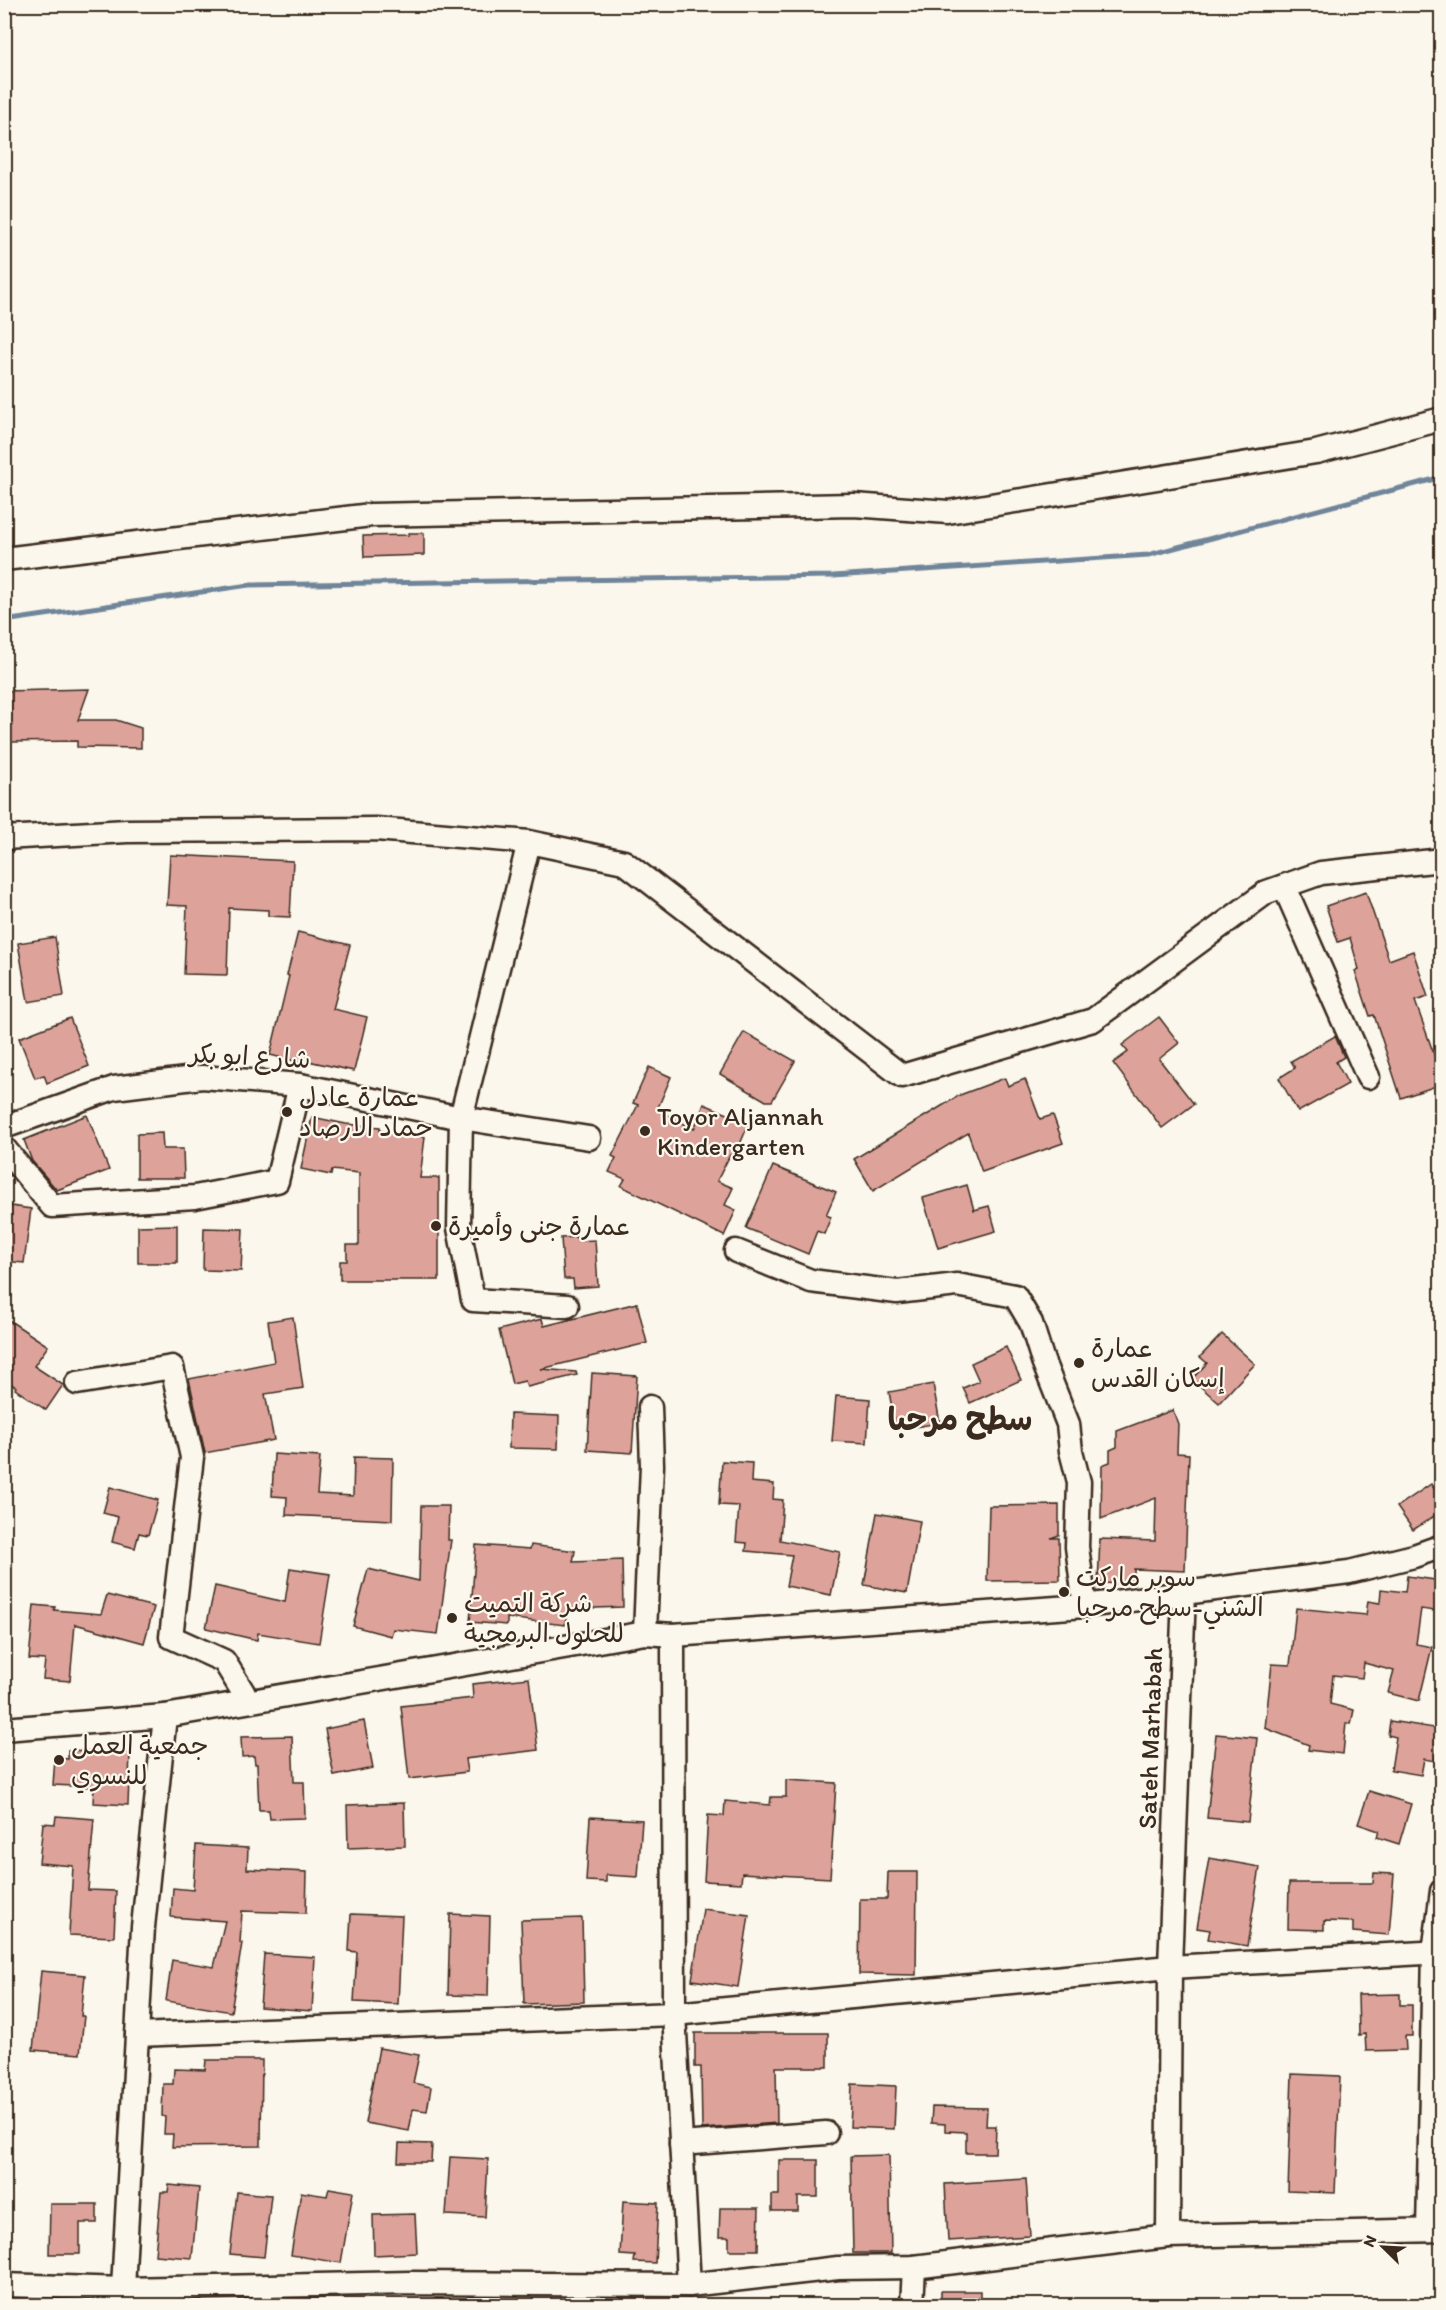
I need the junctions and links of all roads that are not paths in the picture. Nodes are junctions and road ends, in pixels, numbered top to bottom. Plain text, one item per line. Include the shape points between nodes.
1 (1442, 419) edge
2 (4, 559) edge
3 (4, 838) edge
4 (529, 842) junction
5 (1442, 860) edge
6 (1284, 886) junction
7 (1368, 1077) dead end
8 (300, 1085) junction
9 (461, 1118) junction
10 (4, 1128) edge
11 (589, 1138) dead end
12 (4, 1148) edge
13 (736, 1251) dead end
14 (567, 1306) dead end
15 (77, 1383) dead end
16 (650, 1407) dead end
17 (1442, 1546) edge
18 (1184, 1593) junction
19 (1085, 1606) junction
20 (645, 1632) junction
21 (673, 1635) junction
22 (248, 1700) junction
23 (165, 1716) junction
24 (4, 1729) edge
25 (1442, 1891) edge
26 (1438, 1952) edge
27 (1170, 1967) junction
28 (674, 2014) junction
29 (137, 2035) junction
30 (826, 2133) dead end
31 (681, 2144) junction
32 (1435, 2230) edge
33 (1168, 2236) junction
34 (914, 2267) junction
35 (4, 2285) edge
36 (689, 2285) junction
37 (123, 2297) edge
38 (912, 2306) edge

1 - 2 street via 1316,452 948,512 854,505 371,514
3 - 4 street via 127,831 376,830
4 - 6 street via 624,862 902,1076 1093,1020 1267,892
4 - 9 street
5 - 6 street via 1321,873
6 - 7 street
8 - 9 street, شارع ابو بكر
8 - 10 street, شارع ابو بكر via 202,1077 114,1088
8 - 12 street via 277,1181 195,1197 52,1206
9 - 11 street, شارع ابو بكر
9 - 14 street via 459,1228 473,1300
13 - 19 street via 811,1281 897,1292 957,1285 1015,1296 1032,1323 1068,1424 1079,1482 1077,1547
15 - 22 street via 172,1367 192,1457 171,1637 224,1661
16 - 20 street via 652,1465
17 - 18 street via 1349,1572
18 - 19 street
18 - 27 street, Sateh Marhabah
19 - 21 street
20 - 21 street
20 - 22 street
21 - 28 street
22 - 23 street
23 - 24 street
23 - 29 street via 143,1927
25 - 26 street
26 - 27 street
26 - 32 street
27 - 28 street
27 - 33 street, Sateh Marhabah
28 - 29 street
28 - 31 street
29 - 37 street
30 - 31 street
31 - 36 street
32 - 33 street
33 - 34 street
34 - 36 street via 838,2268
34 - 38 street
35 - 37 street
36 - 37 street via 410,2283

